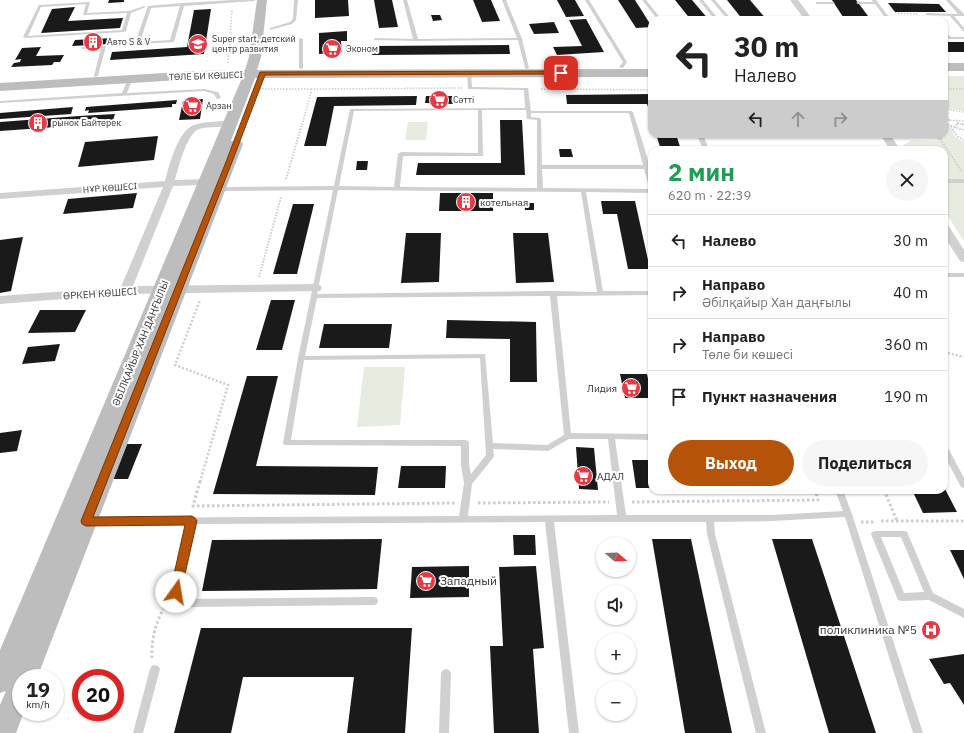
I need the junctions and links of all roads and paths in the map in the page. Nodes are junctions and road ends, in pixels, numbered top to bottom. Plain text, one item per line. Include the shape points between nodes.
1 (254, 0) edge
2 (262, 0) edge
3 (271, 0) edge
4 (296, 0) edge
5 (405, 0) edge
6 (504, 0) edge
7 (587, 0) edge
8 (644, 0) edge
9 (701, 0) edge
10 (712, 0) edge
11 (794, 0) edge
12 (948, 0) edge
13 (233, 1) junction
14 (875, 1) edge
15 (817, 3) dead end
16 (834, 3) dead end
17 (858, 3) dead end
18 (182, 4) junction
19 (145, 6) junction
20 (129, 12) junction
21 (884, 13) junction
22 (927, 14) joint
23 (951, 15) junction
24 (963, 15) edge
25 (657, 16) edge
26 (714, 16) edge
27 (726, 16) edge
28 (806, 16) edge
29 (887, 16) edge
30 (271, 29) junction
31 (964, 31) edge
32 (948, 36) edge
33 (964, 38) edge
34 (301, 39) dead end
35 (376, 39) dead end
36 (520, 39) junction
37 (416, 40) junction
38 (269, 43) dead end
39 (82, 48) dead end
40 (621, 67) junction
41 (648, 67) edge
42 (948, 67) edge
43 (964, 67) edge
44 (301, 68) junction
45 (527, 68) junction
46 (227, 69) junction
47 (259, 69) junction
48 (469, 73) junction
49 (648, 73) edge
50 (948, 73) edge
51 (964, 73) edge
52 (96, 76) junction
53 (130, 80) junction
54 (0, 82) edge
55 (0, 87) edge
56 (470, 88) junction
57 (541, 89) dead end
58 (948, 89) edge
59 (964, 89) edge
60 (648, 90) edge
61 (124, 94) junction
62 (219, 98) dead end
63 (0, 102) edge
64 (480, 109) junction
65 (529, 110) junction
66 (948, 110) edge
67 (964, 112) edge
68 (949, 120) joint
69 (956, 120) junction
70 (964, 121) edge
71 (231, 123) junction
72 (958, 123) junction
73 (948, 125) edge
74 (964, 125) edge
75 (954, 127) junction
76 (964, 130) edge
77 (964, 139) edge
78 (948, 150) edge
79 (539, 167) junction
80 (646, 168) junction
81 (648, 174) edge
82 (964, 174) edge
83 (948, 181) edge
84 (964, 181) edge
85 (169, 184) junction
86 (212, 186) junction
87 (284, 188) junction
88 (337, 188) junction
89 (397, 189) junction
90 (540, 190) junction
91 (583, 190) junction
92 (648, 191) edge
93 (0, 196) edge
94 (948, 233) edge
95 (964, 259) edge
96 (948, 275) edge
97 (964, 275) edge
98 (256, 288) junction
99 (126, 290) junction
100 (170, 290) junction
101 (202, 291) junction
102 (316, 292) junction
103 (600, 293) junction
104 (648, 293) edge
105 (553, 294) junction
106 (0, 300) edge
107 (948, 353) edge
108 (964, 357) edge
109 (301, 358) junction
110 (568, 436) junction
111 (610, 436) junction
112 (648, 437) edge
113 (490, 446) junction
114 (948, 455) edge
115 (468, 483) junction
116 (964, 485) edge
117 (816, 494) edge
118 (840, 494) edge
119 (886, 494) edge
120 (620, 502) junction
121 (465, 503) junction
122 (622, 518) junction
123 (710, 518) junction
124 (849, 518) junction
125 (463, 519) junction
126 (549, 519) junction
127 (76, 521) junction
128 (192, 521) junction
129 (897, 521) junction
130 (964, 521) edge
131 (176, 592) junction
132 (930, 596) junction
133 (374, 601) dead end
134 (964, 614) edge
135 (27, 669) edge
136 (155, 669) joint
137 (446, 673) dead end
138 (0, 681) edge
139 (12, 708) edge
140 (2, 733) edge
141 (138, 733) edge
142 (444, 733) edge
143 (574, 733) edge
144 (761, 733) edge
145 (918, 733) edge

1 - 13 lane
2 - 47 main road, ӘБІЛҚАЙЫР ХАН ДАҢҒЫЛЫ via 255,57
3 - 30 main road
4 - 30 lane via 295,19 291,23
5 - 37 lane
6 - 36 lane
7 - 40 lane via 625,62
8 - 25 lane
9 - 26 lane
10 - 27 lane
11 - 28 street
12 - 24 lane
13 - 18 lane
13 - 46 path
14 - 17 lane
14 - 21 lane
15 - 16 lane
18 - 19 lane
18 - 19 lane via 172,41 137,43
19 - 20 lane
20 - 20 lane via 84,14 89,3 40,6 25,37 124,31
21 - 22 path
21 - 29 lane
22 - 23 lane
23 - 24 lane
23 - 31 lane
30 - 38 main road
32 - 33 lane
34 - 44 lane
35 - 37 lane
36 - 37 lane
36 - 45 lane
39 - 52 lane via 104,47
40 - 41 main road, ТӨЛЕ БИ КӨШЕСІ
40 - 45 main road, ТӨЛЕ БИ КӨШЕСІ
42 - 43 main road
44 - 45 main road, ТӨЛЕ БИ КӨШЕСІ
44 - 47 main road, ТӨЛЕ БИ КӨШЕСІ
46 - 47 main road, ТӨЛЕ БИ КӨШЕСІ
46 - 52 main road, ТӨЛЕ БИ КӨШЕСІ
47 - 48 main road, ТӨЛЕ БИ КӨШЕСІ
47 - 53 main road, ТӨЛЕ БИ КӨШЕСІ
47 - 71 main road, ӘБІЛҚАЙЫР ХАН ДАҢҒЫЛЫ
47 - 86 main road, ӘБІЛҚАЙЫР ХАН ДАҢҒЫЛЫ
48 - 49 main road, ТӨЛЕ БИ КӨШЕСІ
48 - 56 lane
50 - 51 main road
52 - 54 main road, ТӨЛЕ БИ КӨШЕСІ
53 - 55 main road, ТӨЛЕ БИ КӨШЕСІ
53 - 61 lane
56 - 65 lane via 526,89
56 - 87 path via 312,89
57 - 60 path
58 - 59 path
61 - 62 lane via 204,90 216,93
61 - 63 lane
64 - 65 lane
64 - 88 lane via 352,110
64 - 89 lane via 481,155 401,154
65 - 79 lane via 529,118 539,119
65 - 80 lane via 631,112
66 - 67 path
68 - 69 path
68 - 72 path
69 - 70 path
69 - 72 path
71 - 85 street via 196,127 191,130 175,160
71 - 86 main road, ӘБІЛҚАЙЫР ХАН ДАҢҒЫЛЫ
72 - 74 path
72 - 75 path
73 - 75 path
75 - 76 path
75 - 77 path via 953,130 959,138
78 - 82 path
79 - 80 lane
79 - 90 lane
80 - 81 lane
83 - 84 lane
85 - 86 street, НҰР КӨШЕСІ
85 - 93 street, НҰР КӨШЕСІ
85 - 99 street
86 - 87 lane
86 - 100 main road, ӘБІЛҚАЙЫР ХАН ДАҢҒЫЛЫ
87 - 88 lane
87 - 98 path
88 - 89 lane
88 - 102 lane
89 - 90 lane
90 - 91 lane
91 - 92 lane
91 - 103 lane
94 - 95 street
96 - 97 lane
98 - 101 street, ӨРКЕН КӨШЕСІ
98 - 102 street, ӨРКЕН КӨШЕСІ
99 - 100 street, ӨРКЕН КӨШЕСІ
99 - 106 street, ӨРКЕН КӨШЕСІ
100 - 101 street, ӨРКЕН КӨШЕСІ
100 - 127 main road, ӘБІЛҚАЙЫР ХАН ДАҢҒЫЛЫ
101 - 121 path via 175,365 228,385 193,506
102 - 105 lane
102 - 109 lane
103 - 104 lane
103 - 105 lane
105 - 110 lane
107 - 108 path
109 - 113 lane via 483,356
109 - 115 lane via 286,443 465,443
110 - 111 lane
110 - 113 lane via 548,448
111 - 112 lane
111 - 120 lane
113 - 115 lane via 490,456
114 - 116 lane
115 - 121 lane
117 - 120 path via 818,500
118 - 124 lane
119 - 129 path
120 - 121 path
120 - 122 lane
121 - 125 lane
122 - 123 lane
122 - 126 lane
123 - 124 lane
123 - 144 lane via 711,534
124 - 129 path
124 - 145 lane
125 - 126 lane
125 - 128 lane
126 - 143 lane
127 - 128 lane
127 - 135 main road, ӘБІЛҚАЙЫР ХАН ДАҢҒЫЛЫ
127 - 138 main road, ӘБІЛҚАЙЫР ХАН ДАҢҒЫЛЫ
128 - 131 lane
129 - 130 path
131 - 133 lane via 188,603
131 - 136 path via 160,615 153,635 151,646
132 - 132 lane via 904,534 875,534 901,597
132 - 134 lane
136 - 141 lane
137 - 142 lane
139 - 140 main road

